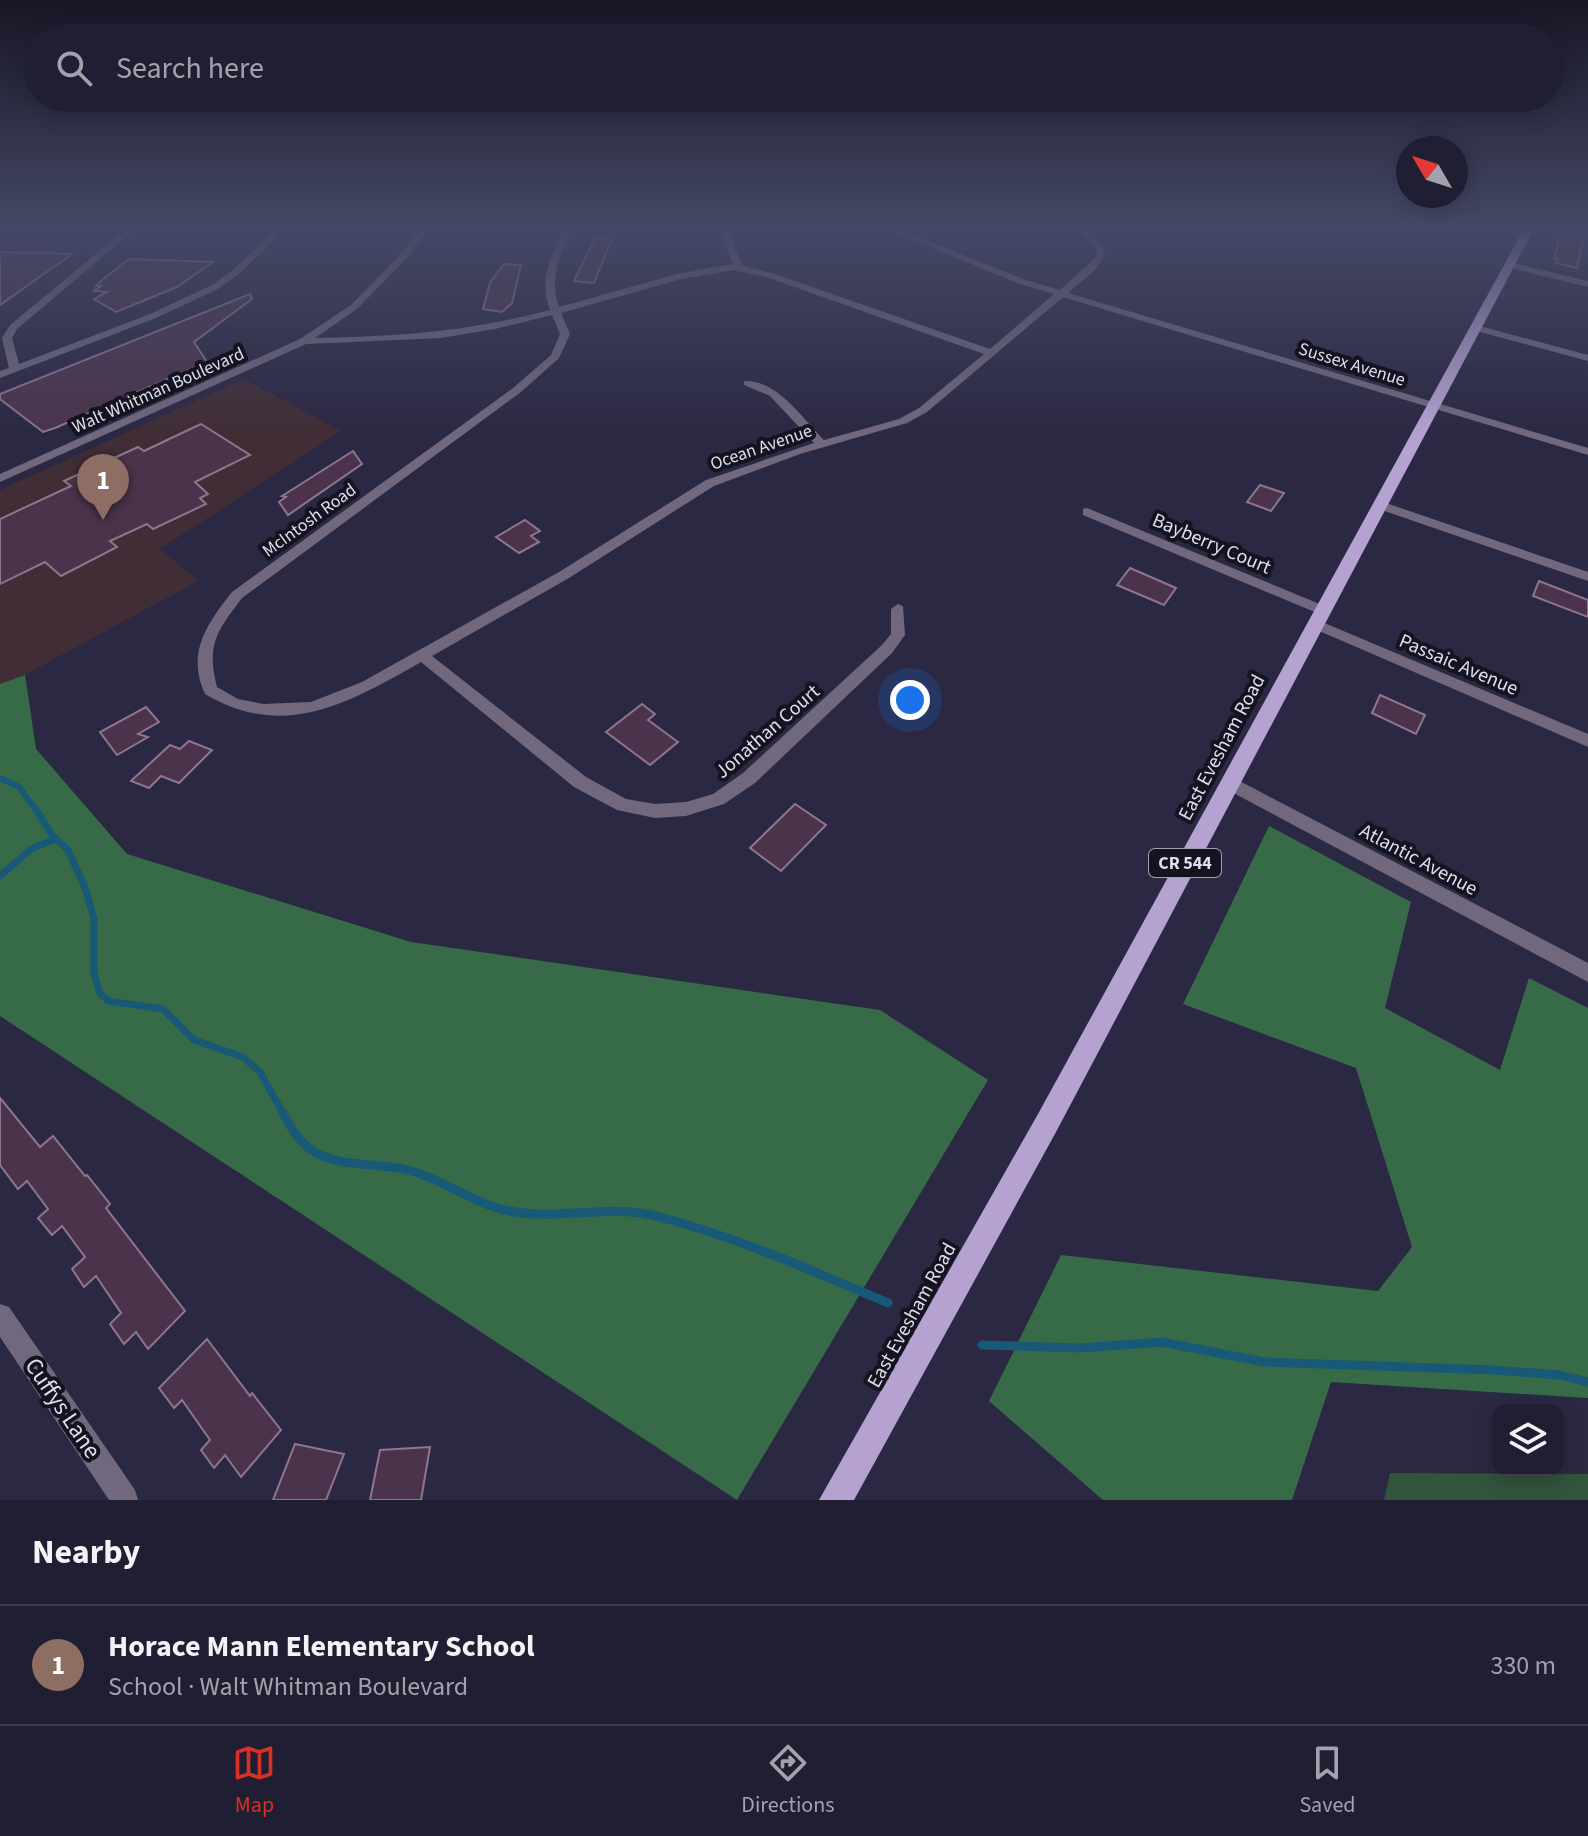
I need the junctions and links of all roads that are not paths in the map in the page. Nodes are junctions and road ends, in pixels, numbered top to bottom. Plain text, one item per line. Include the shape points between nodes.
1 (52, 295) edge
2 (198, 295) edge
3 (366, 295) edge
4 (549, 295) edge
5 (619, 295) edge
6 (826, 295) edge
7 (1059, 295) edge
8 (1068, 295) edge
9 (1493, 295) edge
10 (554, 312) junction
11 (1476, 328) junction
12 (304, 341) junction
13 (992, 353) junction
14 (1588, 358) edge
15 (15, 369) junction
16 (0, 375) edge
17 (748, 383) dead end
18 (1432, 405) junction
19 (822, 445) junction
20 (1588, 452) edge
21 (0, 478) edge
22 (1380, 505) junction
23 (1087, 512) dead end
24 (1588, 577) edge
25 (898, 609) dead end
26 (1318, 617) junction
27 (424, 657) junction
28 (1588, 741) edge
29 (1230, 783) junction
30 (1588, 973) edge
31 (0, 1316) edge
32 (125, 1500) edge
33 (836, 1500) edge

1 - 15 street via 7,338
2 - 15 street
3 - 12 street, Walt Whitman Boulevard
4 - 10 street, McIntosh Road
5 - 10 street
6 - 13 street
7 - 13 street, Ocean Avenue
8 - 18 street, Sussex Avenue
9 - 11 main road, East Evesham Road / CR 544
10 - 12 street via 448,334
10 - 27 street, McIntosh Road via 565,334 541,371 237,595 206,636 203,664 210,690 234,704 263,710 312,708
11 - 14 street
11 - 18 main road, East Evesham Road / CR 544
12 - 21 street, Walt Whitman Boulevard
13 - 19 street, Ocean Avenue via 903,421
15 - 16 street
17 - 19 street via 774,394
18 - 20 street, Sussex Avenue
18 - 22 main road, East Evesham Road / CR 544
19 - 27 street, Ocean Avenue via 710,483
22 - 24 street
22 - 26 main road, East Evesham Road / CR 544
23 - 26 street, Bayberry Court
25 - 27 street, Jonathan Court via 898,635 887,649 792,741 718,799 686,809 623,805 580,782
26 - 28 street, Passaic Avenue
26 - 29 main road, East Evesham Road / CR 544
29 - 30 street, Atlantic Avenue
29 - 33 main road, East Evesham Road / CR 544
31 - 32 street, Cuffys Lane

